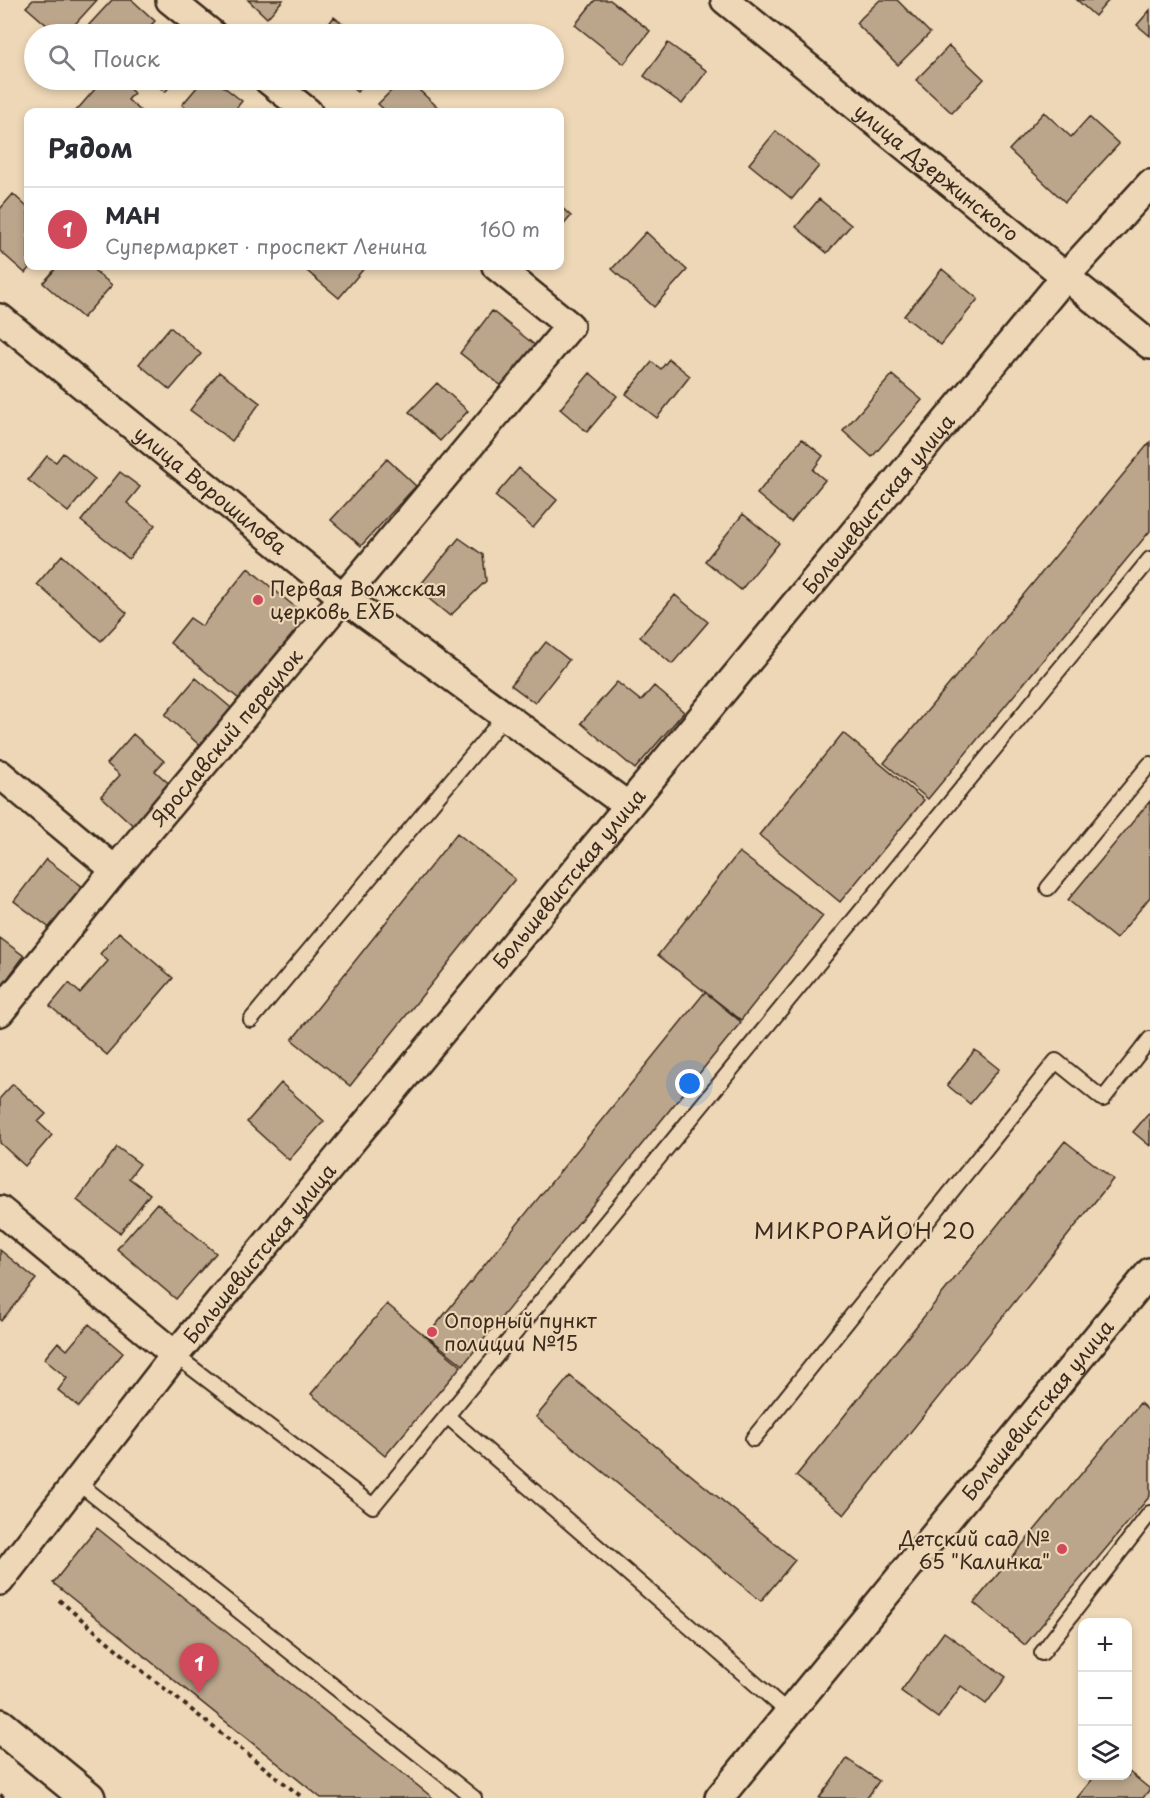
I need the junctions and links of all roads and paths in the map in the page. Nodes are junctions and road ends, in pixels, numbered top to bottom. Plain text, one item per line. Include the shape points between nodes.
1 (170, 0) edge
2 (725, 0) edge
3 (200, 24) edge
4 (280, 90) edge
5 (303, 108) edge
6 (1150, 184) edge
7 (501, 270) edge
8 (1065, 277) junction
9 (0, 318) edge
10 (1150, 345) edge
11 (1150, 559) edge
12 (344, 598) junction
13 (505, 716) junction
14 (1150, 764) edge
15 (0, 774) edge
16 (628, 806) junction
17 (115, 870) junction
18 (1048, 888) dead end
19 (0, 1012) edge
20 (251, 1020) dead end
21 (1150, 1039) edge
22 (0, 1210) edge
23 (1150, 1272) edge
24 (175, 1355) junction
25 (447, 1416) junction
26 (753, 1439) dead end
27 (77, 1482) junction
28 (1150, 1513) edge
29 (0, 1581) edge
30 (59, 1600) dead end
31 (1042, 1653) dead end
32 (789, 1713) junction
33 (0, 1726) edge
34 (0, 1795) edge
35 (727, 1795) edge
36 (5, 1798) edge
37 (88, 1798) edge
38 (303, 1798) edge
39 (474, 1798) edge

1 - 3 street
2 - 8 street, улица Дзержинского
4 - 5 street
6 - 8 street, Большевистская улица
7 - 12 street, Ярославский переулок via 570,326
8 - 10 street, улица Дзержинского
8 - 16 street, Большевистская улица
9 - 12 street, улица Ворошилова
11 - 25 lane
12 - 13 street, улица Ворошилова
12 - 17 street, Ярославский переулок
13 - 16 street, улица Ворошилова
13 - 20 lane
14 - 18 lane
15 - 17 street
16 - 24 street, Большевистская улица
17 - 19 street, Ярославский переулок
21 - 26 lane via 1103,1099 1056,1061
22 - 24 street
23 - 32 street, Большевистская улица
24 - 25 lane via 373,1506
24 - 27 street, Большевистская улица
25 - 32 lane
27 - 29 street, Большевистская улица
27 - 39 lane
28 - 31 lane
30 - 38 path
32 - 35 street, Большевистская улица
33 - 37 main road
34 - 36 path

